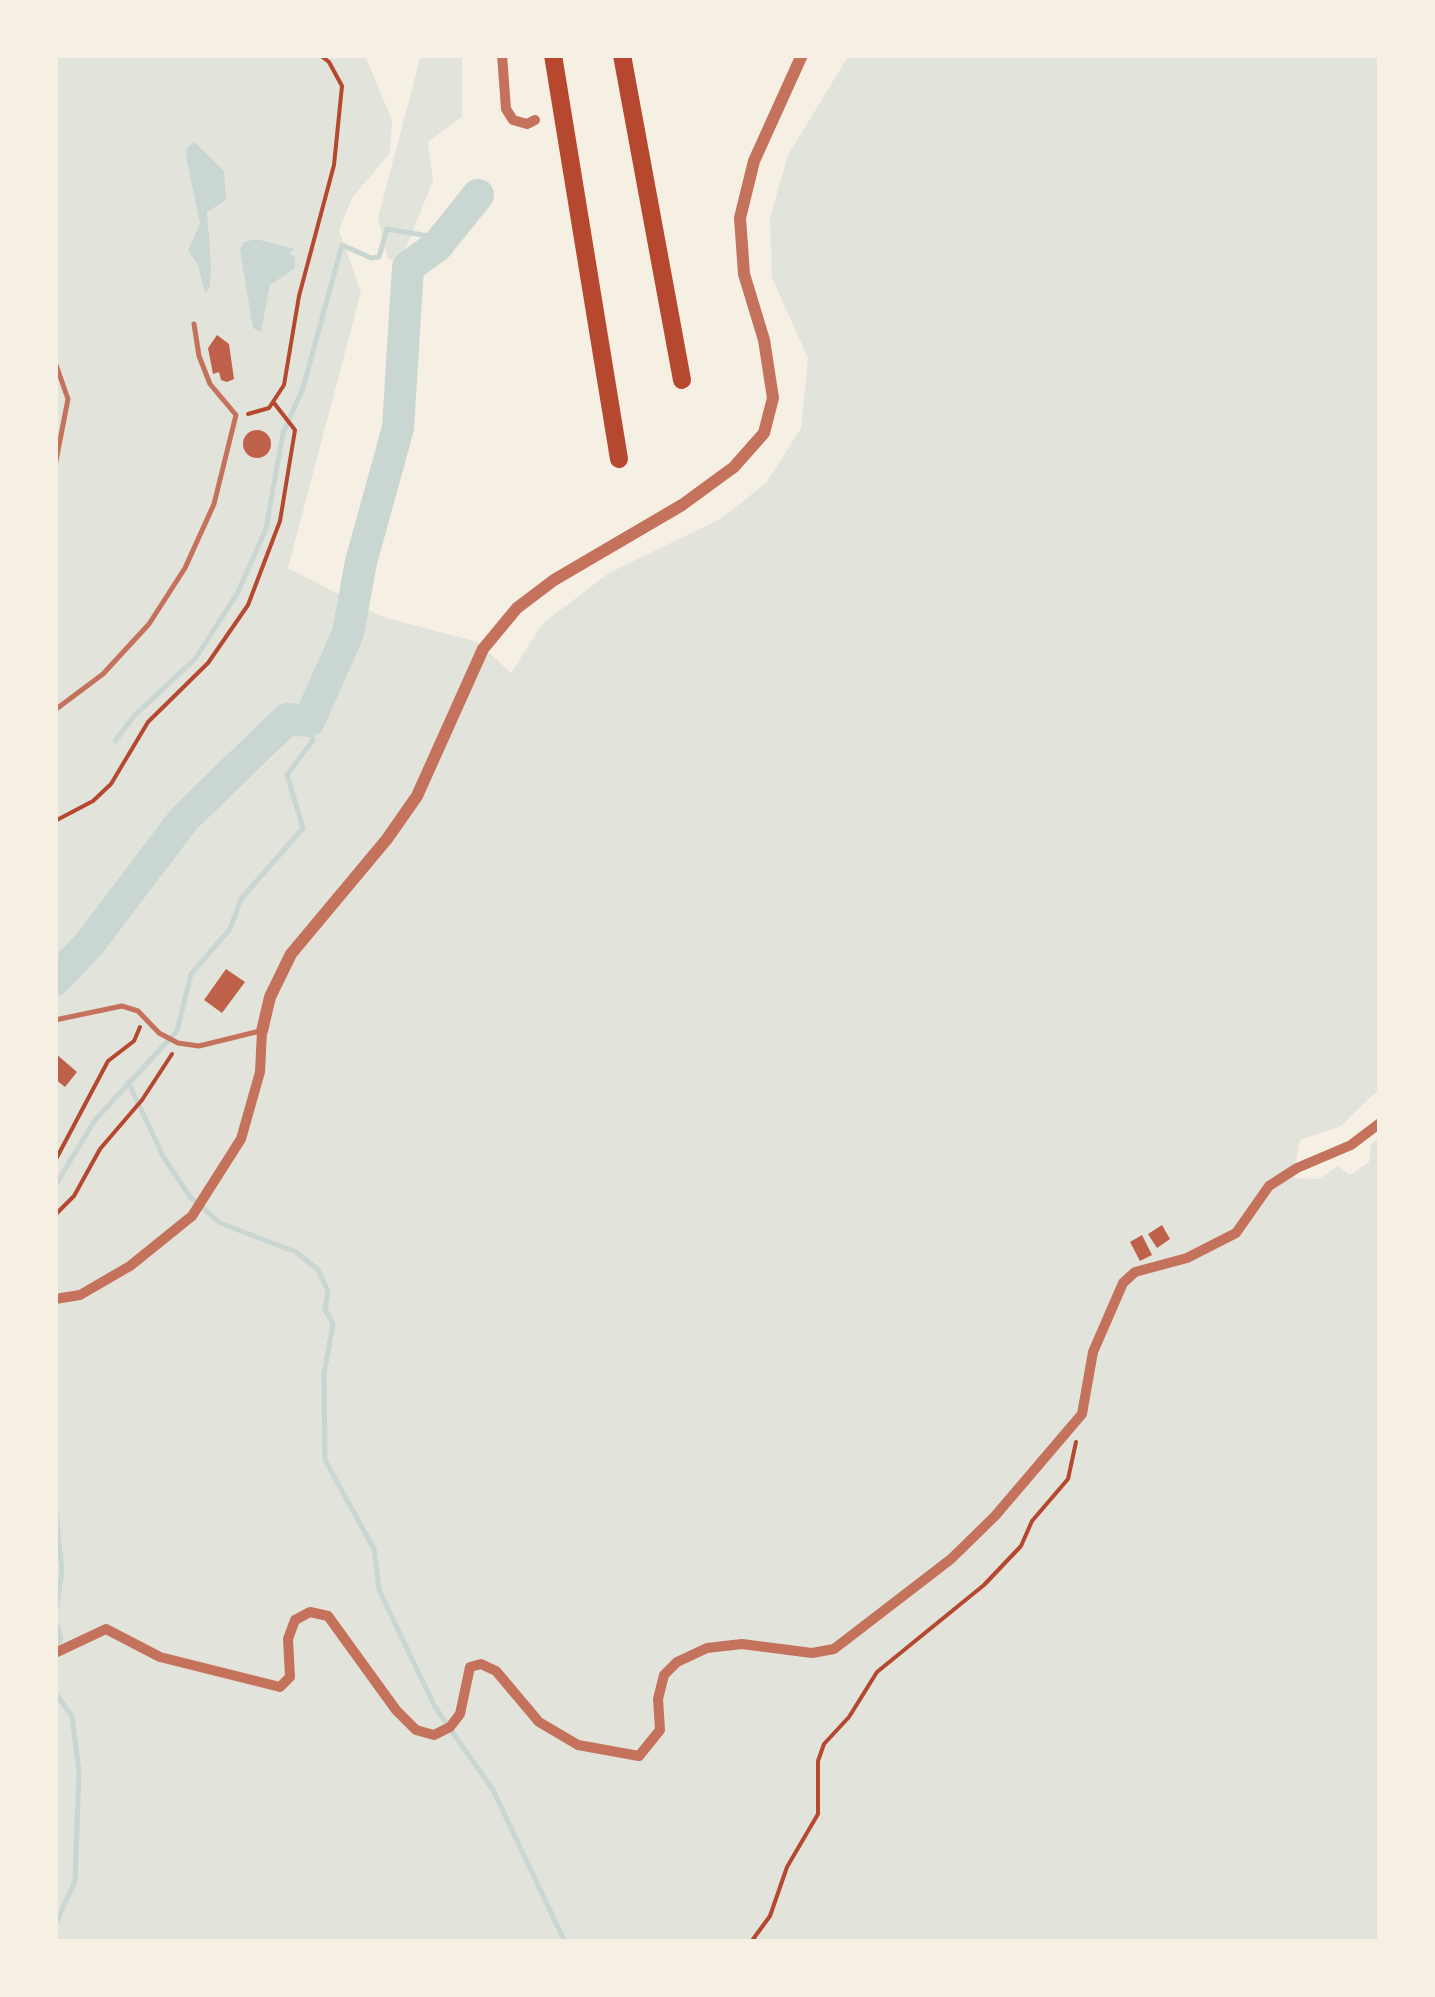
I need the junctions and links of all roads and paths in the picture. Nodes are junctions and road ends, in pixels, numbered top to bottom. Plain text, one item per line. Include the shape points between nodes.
1 (256, 55) edge
2 (265, 55) edge
3 (320, 55) edge
4 (502, 55) edge
5 (553, 55) edge
6 (622, 55) edge
7 (802, 55) edge
8 (535, 120) dead end
9 (194, 324) dead end
10 (55, 362) edge
11 (682, 380) dead end
12 (274, 403) junction
13 (236, 415) junction
14 (619, 459) dead end
15 (55, 466) edge
16 (55, 710) edge
17 (55, 821) edge
18 (146, 1017) junction
19 (55, 1020) edge
20 (262, 1031) junction
21 (178, 1043) junction
22 (1380, 1123) edge
23 (55, 1161) edge
24 (55, 1215) edge
25 (55, 1299) edge
26 (1073, 1426) junction
27 (55, 1653) edge
28 (751, 1942) edge

1 - 2 path
3 - 12 path via 342,86 339,131 299,296 291,364
4 - 8 street via 506,109 514,120
5 - 14 highway
6 - 11 highway
7 - 20 street via 754,161 740,218 744,274 773,398 764,433 734,467 682,505 517,608 483,649 417,796 291,954
9 - 13 lane via 210,384
10 - 15 lane via 68,399
12 - 13 path via 259,413
12 - 17 path via 295,430 280,521 248,605 208,663 148,722 111,784
13 - 16 lane via 210,513 174,588 103,674
18 - 19 lane via 122,1006
18 - 21 lane
18 - 23 path via 134,1041 108,1062
20 - 21 lane via 199,1046
20 - 25 street via 260,1072 241,1139 192,1216 130,1266 80,1295
21 - 24 path
22 - 26 street via 1269,1186 1236,1233 1123,1282 1093,1352 1082,1414
26 - 27 street via 951,1559 834,1649 788,1652 742,1644 708,1648 678,1662 664,1675 660,1730 640,1756 578,1744 539,1722 496,1671 482,1664 470,1667 460,1714 450,1727 434,1735 416,1730 328,1616 310,1612 294,1620 290,1677 280,1687 160,1657 106,1629
26 - 28 path via 1076,1454 1068,1479 1032,1521 1021,1546 878,1672 824,1744 818,1814

